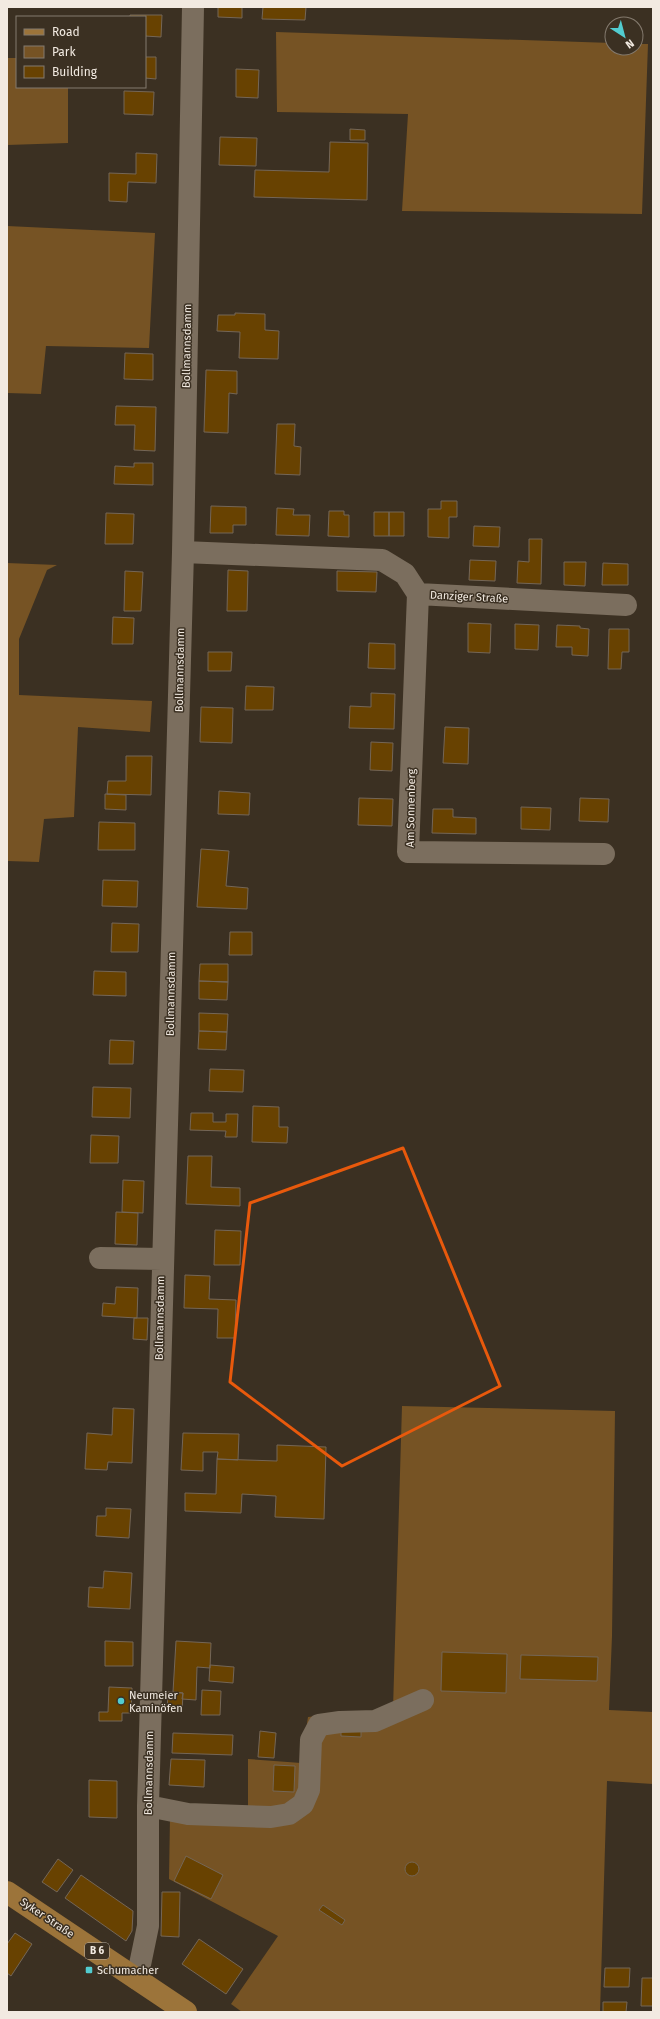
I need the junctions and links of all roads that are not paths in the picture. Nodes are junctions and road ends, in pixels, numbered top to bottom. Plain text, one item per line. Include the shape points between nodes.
1 (193, 7) edge
2 (183, 552) junction
3 (418, 594) junction
4 (626, 605) dead end
5 (604, 854) dead end
6 (100, 1258) dead end
7 (162, 1259) junction
8 (423, 1700) dead end
9 (148, 1806) junction
10 (7, 1892) edge
11 (137, 1979) junction
12 (186, 2012) edge

1 - 2 street, Bollmannsdamm
2 - 3 street, Danziger Straße via 382,560 405,574
2 - 7 street, Bollmannsdamm
3 - 4 street, Danziger Straße
3 - 5 street, Am Sonnenberg via 408,852
6 - 7 street
7 - 9 street, Bollmannsdamm
8 - 9 street via 376,1721 319,1725 311,1740 309,1790 303,1804 289,1814 271,1817 188,1814
9 - 11 street, Bollmannsdamm via 148,1926
10 - 11 main road, Syker Straße / B 6
11 - 12 main road, Syker Straße / B 6

